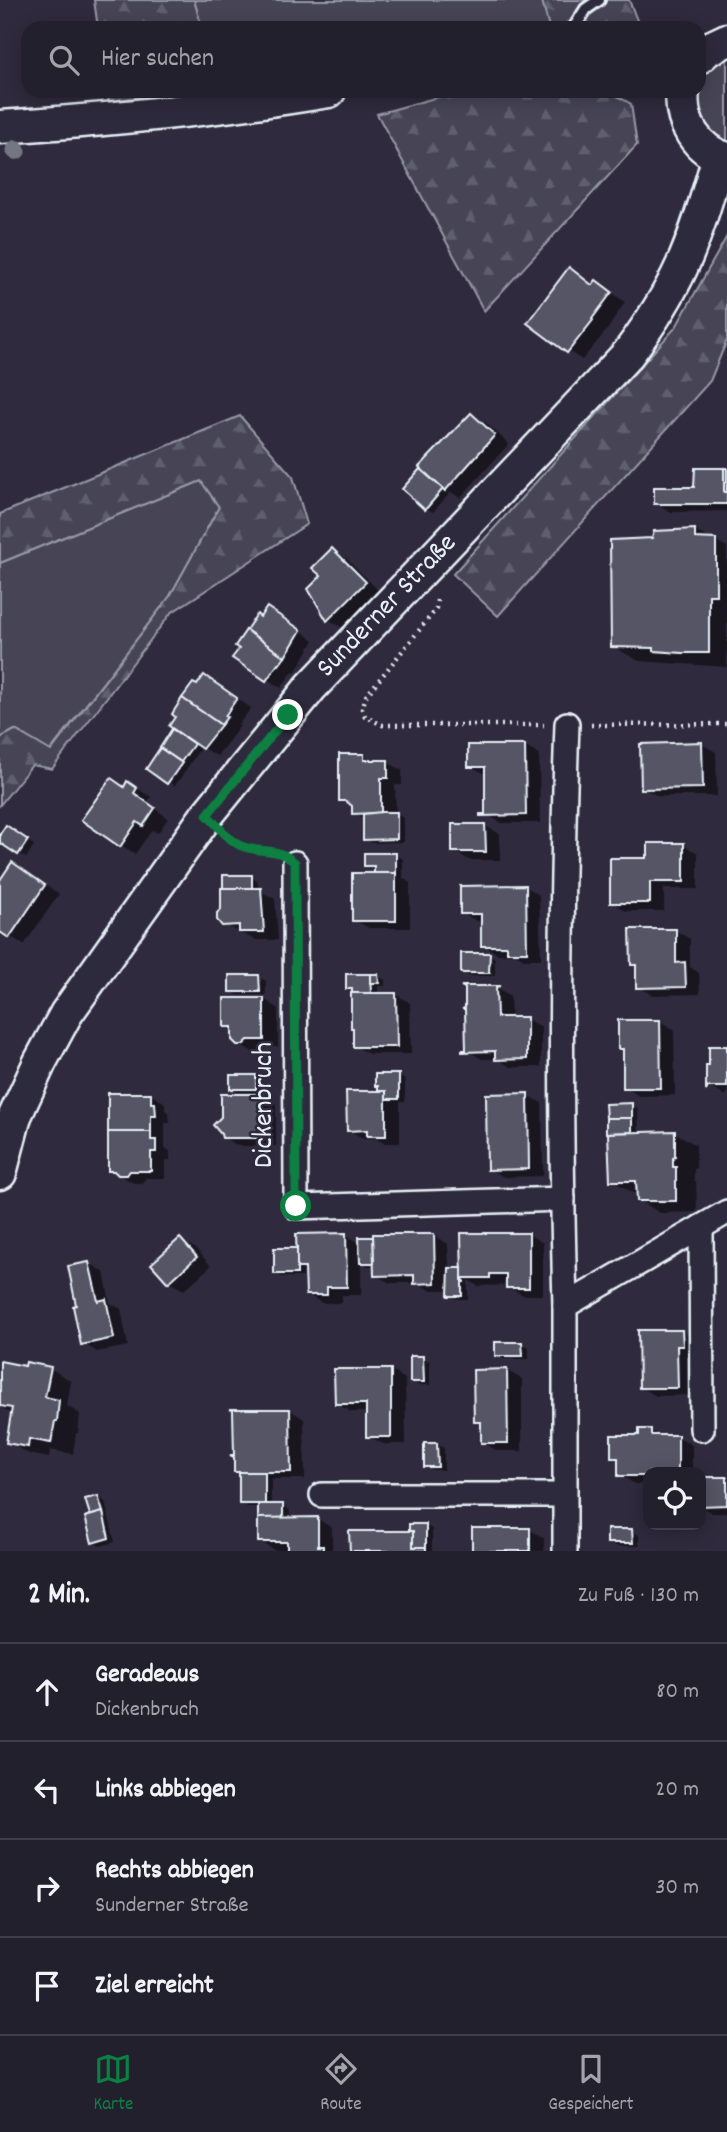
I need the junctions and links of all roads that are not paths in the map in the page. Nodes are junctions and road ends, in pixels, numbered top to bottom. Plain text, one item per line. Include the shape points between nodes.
1 (599, 0) edge
2 (578, 21) edge
3 (727, 40) edge
4 (706, 51) edge
5 (285, 98) edge
6 (682, 98) edge
7 (0, 127) edge
8 (723, 158) edge
9 (568, 724) road end
10 (295, 863) road end
11 (0, 1173) edge
12 (563, 1199) junction
13 (727, 1212) edge
14 (701, 1227) junction
15 (565, 1306) junction
16 (702, 1429) dead end
17 (322, 1495) dead end
18 (564, 1495) junction
19 (565, 1551) edge

1 - 2 lane
3 - 4 main road
5 - 7 main road
6 - 8 main road via 688,128 701,145
8 - 11 main road, Sunderner Straße via 681,267 628,354 311,687 207,815 66,1014 15,1116
9 - 12 street
10 - 12 street, Dickenbruch via 296,1206
12 - 15 street
13 - 14 street
14 - 15 street
14 - 16 street
15 - 18 street
17 - 18 street
18 - 19 street

